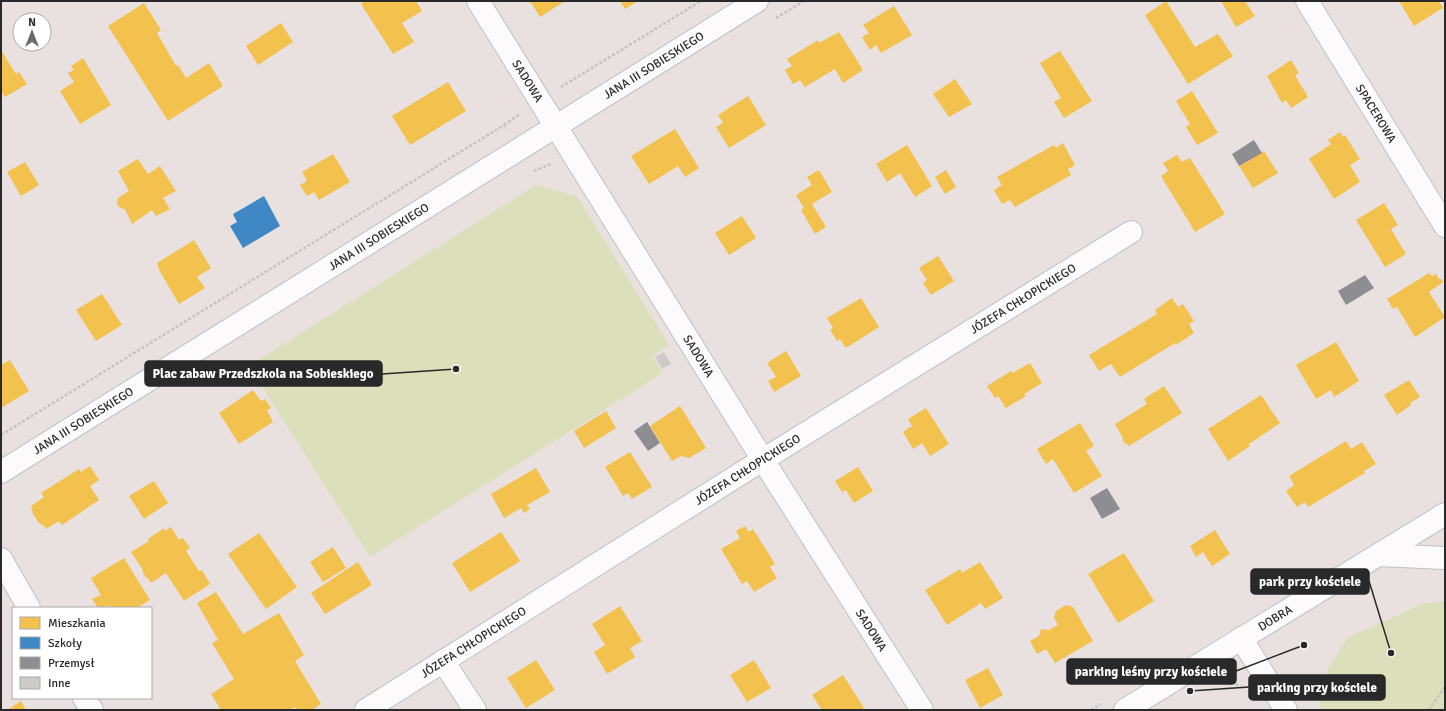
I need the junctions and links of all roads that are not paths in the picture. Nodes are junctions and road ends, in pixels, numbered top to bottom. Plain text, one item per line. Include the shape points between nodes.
1 (478, 1) edge
2 (756, 1) edge
3 (1307, 1) edge
4 (556, 126) junction
5 (1445, 226) edge
6 (1131, 232) dead end
7 (763, 460) junction
8 (1, 472) edge
9 (1445, 514) edge
10 (1380, 555) junction
11 (1445, 558) edge
12 (1, 559) edge
13 (28, 607) edge
14 (1241, 638) junction
15 (443, 660) junction
16 (85, 699) edge
17 (92, 710) edge
18 (366, 710) edge
19 (475, 710) edge
20 (922, 710) edge
21 (1125, 710) edge
22 (1286, 710) edge

1 - 4 street, SADOWA
2 - 4 street, JANA III SOBIESKIEGO
3 - 5 street, SPACEROWA
4 - 7 street, SADOWA
4 - 8 street, JANA III SOBIESKIEGO
6 - 7 street, JÓZEFA CHŁOPICKIEGO
7 - 15 street, JÓZEFA CHŁOPICKIEGO
7 - 20 street, SADOWA
9 - 10 street, DOBRA
10 - 11 street
10 - 14 street, DOBRA
12 - 13 street
14 - 21 street, DOBRA
14 - 22 street
15 - 18 street, JÓZEFA CHŁOPICKIEGO
15 - 19 street
16 - 17 street

